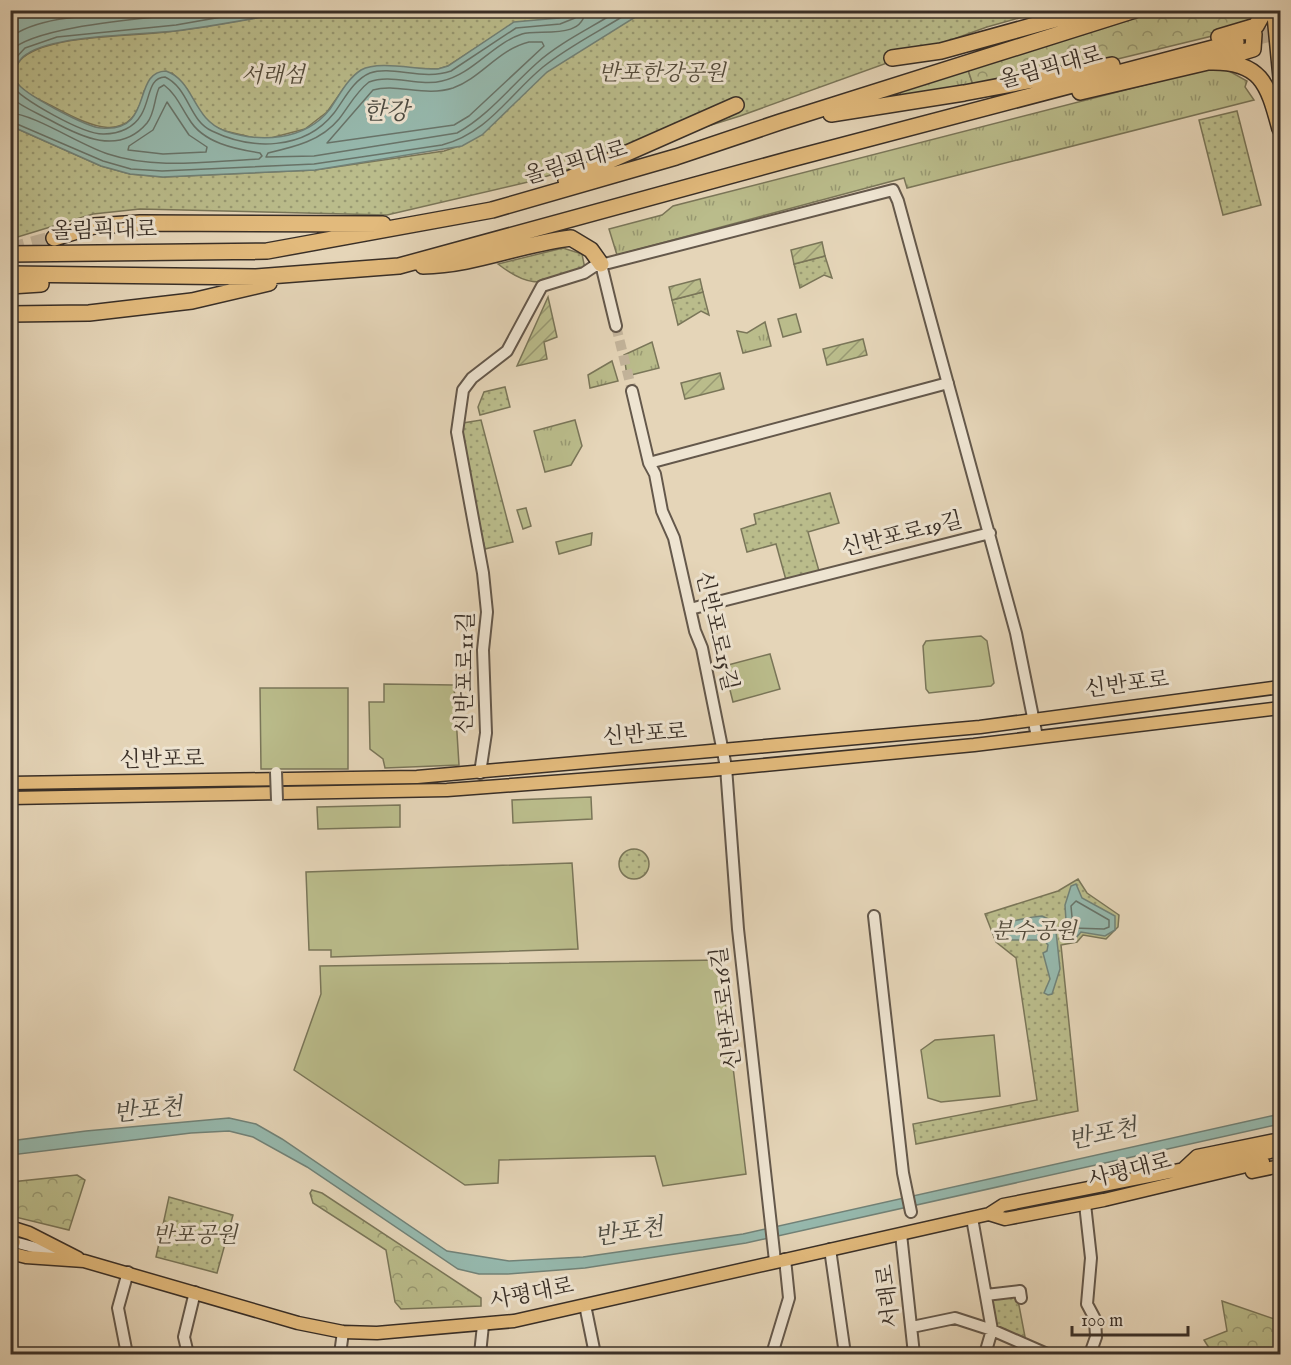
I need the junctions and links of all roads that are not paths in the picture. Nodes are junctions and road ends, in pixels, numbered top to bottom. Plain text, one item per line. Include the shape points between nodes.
1 (1089, 10) edge
2 (1123, 10) edge
3 (1135, 10) edge
4 (1265, 10) edge
5 (1274, 10) edge
6 (1281, 19) edge
7 (1022, 30) junction
8 (1237, 37) junction
9 (892, 58) dead end
10 (1208, 62) junction
11 (1281, 83) edge
12 (1029, 98) junction
13 (736, 105) dead end
14 (780, 122) junction
15 (1281, 129) edge
16 (482, 212) junction
17 (413, 225) junction
18 (54, 238) tunnel mouth
19 (10, 254) edge
20 (601, 264) junction
21 (399, 266) junction
22 (314, 273) junction
23 (10, 274) edge
24 (212, 278) junction
25 (10, 285) edge
26 (10, 314) edge
27 (616, 326) tunnel mouth
28 (948, 383) junction
29 (632, 391) tunnel mouth
30 (649, 463) junction
31 (990, 533) junction
32 (690, 609) junction
33 (1281, 687) edge
34 (1281, 708) edge
35 (1034, 718) junction
36 (1037, 737) junction
37 (722, 749) junction
38 (726, 767) junction
39 (276, 772) dead end
40 (480, 772) junction
41 (10, 783) edge
42 (10, 798) edge
43 (277, 800) dead end
44 (874, 916) dead end
45 (1281, 1139) edge
46 (1281, 1150) edge
47 (1281, 1158) edge
48 (1281, 1166) edge
49 (1182, 1170) junction
50 (1202, 1175) junction
51 (1085, 1204) junction
52 (910, 1212) dead end
53 (989, 1214) junction
54 (972, 1218) junction
55 (10, 1227) edge
56 (901, 1234) junction
57 (12, 1245) edge
58 (830, 1249) junction
59 (780, 1260) junction
60 (84, 1261) junction
61 (128, 1272) junction
62 (195, 1292) junction
63 (986, 1295) junction
64 (1021, 1298) dead end
65 (585, 1305) junction
66 (483, 1325) junction
67 (912, 1326) junction
68 (992, 1330) junction
69 (343, 1332) junction
70 (127, 1354) edge
71 (188, 1354) edge
72 (340, 1354) edge
73 (480, 1354) edge
74 (596, 1354) edge
75 (772, 1354) edge
76 (845, 1354) edge
77 (914, 1354) edge
78 (985, 1354) edge
79 (1043, 1354) edge
80 (1090, 1354) edge

1 - 7 highway
2 - 7 highway
3 - 14 highway, 올림픽대로
4 - 8 highway via 1256,26
5 - 6 highway
5 - 11 main road
7 - 9 highway via 941,51
8 - 10 highway via 1252,31 1254,49
8 - 12 highway, 올림픽대로
8 - 14 highway via 1100,68
10 - 12 highway via 1095,91
10 - 15 highway via 1236,64 1258,75 1270,90
12 - 21 highway, 올림픽대로
13 - 16 highway via 598,168
14 - 16 highway, 올림픽대로 via 676,157
16 - 17 highway, 올림픽대로
17 - 18 highway via 140,223 94,226
17 - 19 highway, 올림픽대로 via 267,251
20 - 21 highway via 591,250 571,238 452,266
20 - 27 street
20 - 28 street, 신반포로11길 via 893,190
20 - 40 street, 신반포로11길 via 542,286 507,351 472,378 463,390 457,432 459,453 471,501 487,612 483,650 486,733
21 - 22 highway, 올림픽대로
22 - 24 highway, 올림픽대로
22 - 26 highway via 192,301 89,313
23 - 24 highway, 올림픽대로
24 - 25 highway, 올림픽대로
28 - 30 street
28 - 31 street
29 - 30 street, 신반포로15길
30 - 32 street, 신반포로15길
31 - 32 street, 신반포로19길
31 - 35 street, 신반포로19길
32 - 37 street, 신반포로15길 via 702,648
33 - 35 main road, 신반포로
34 - 36 main road, 신반포로
35 - 36 street, 신반포로19길
35 - 37 main road, 신반포로 via 980,727
36 - 38 main road, 신반포로
37 - 38 street, 신반포로16길
37 - 40 main road, 신반포로
38 - 42 main road, 신반포로 via 447,790
38 - 59 street, 신반포로16길 via 738,929 772,1238
39 - 43 street, bridge
40 - 41 main road, 신반포로 via 417,777
44 - 52 street
45 - 49 main road via 1197,1156
46 - 49 main road, 사평대로
47 - 50 main road
48 - 50 main road, 사평대로 via 1215,1180
49 - 53 main road, 사평대로 via 1003,1205
50 - 51 main road, 사평대로
51 - 53 main road, 사평대로 via 1005,1219
51 - 80 street via 1091,1249 1087,1304 1095,1318 1096,1337
53 - 54 main road, 사평대로
54 - 56 main road, 사평대로
54 - 63 street
55 - 60 main road, 사평대로
56 - 58 main road, 사평대로
56 - 67 street, 서래로
57 - 60 main road, 사평대로 via 26,1257
58 - 59 main road, 사평대로
58 - 76 street
59 - 65 main road, 사평대로
59 - 75 street, 신반포로16길 via 789,1298
60 - 61 main road, 사평대로
61 - 62 main road, 사평대로
61 - 70 street via 118,1308
62 - 69 main road, 사평대로 via 298,1323
62 - 71 street via 183,1336
63 - 64 street via 1020,1291
63 - 68 street
65 - 66 main road, 사평대로
65 - 74 street
66 - 69 main road, 사평대로
66 - 73 street
67 - 68 street via 955,1318
67 - 77 street, 서래로
68 - 78 street
68 - 79 street
69 - 72 street

